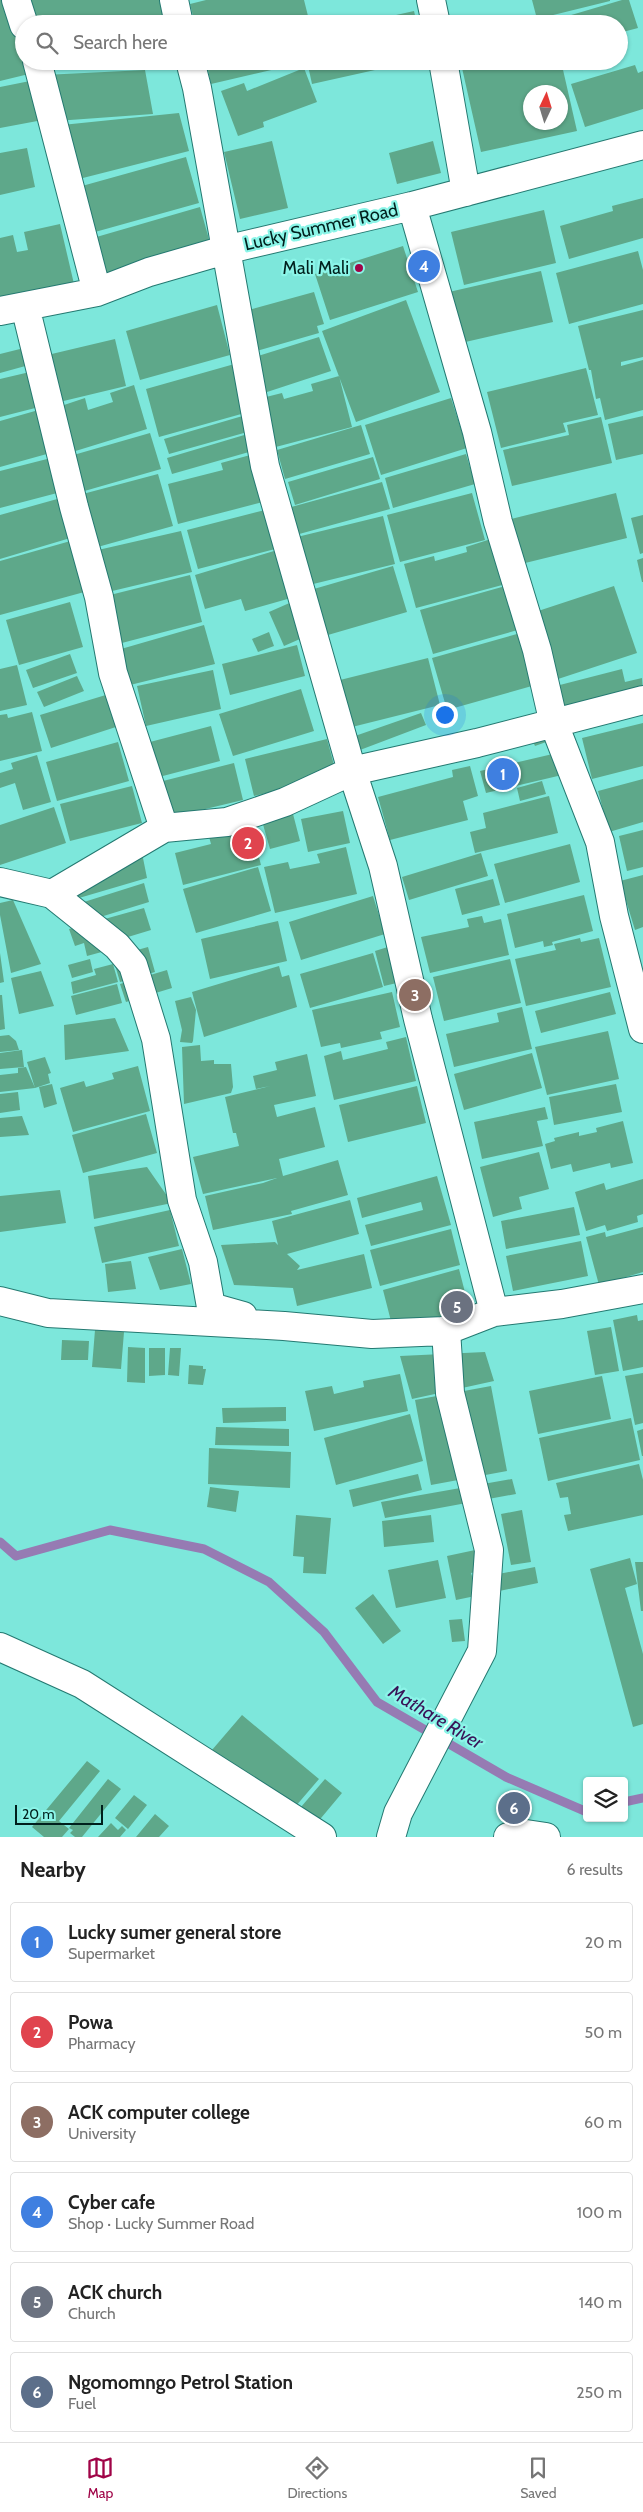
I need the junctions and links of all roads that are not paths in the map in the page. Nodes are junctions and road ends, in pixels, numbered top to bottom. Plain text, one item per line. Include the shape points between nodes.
1 (16, 0) edge
2 (174, 0) edge
3 (431, 0) edge
4 (21, 15) edge
5 (177, 15) edge
6 (434, 15) edge
7 (39, 70) edge
8 (192, 70) edge
9 (445, 70) edge
10 (642, 149) edge
11 (466, 192) junction
12 (412, 206) junction
13 (225, 250) junction
14 (98, 292) junction
15 (13, 309) edge
16 (643, 700) edge
17 (554, 724) junction
18 (352, 771) junction
19 (164, 828) junction
20 (0, 882) edge
21 (52, 894) junction
22 (643, 1029) edge
23 (643, 1289) edge
24 (0, 1301) edge
25 (494, 1312) junction
26 (284, 1326) junction
27 (446, 1330) junction
28 (0, 1647) edge
29 (394, 1825) edge
30 (322, 1837) edge
31 (508, 1837) edge
32 (546, 1837) edge

1 - 4 street
2 - 5 street
3 - 6 street
7 - 14 street
8 - 13 street
9 - 11 street
10 - 11 street, Lucky Summer Road
11 - 12 street, Lucky Summer Road
12 - 13 street, Lucky Summer Road
12 - 17 street via 477,432 498,522 537,650
13 - 14 street, Lucky Summer Road via 149,272
13 - 18 street via 265,466
14 - 15 street, Lucky Summer Road
15 - 19 street via 99,597 113,673
16 - 17 street
17 - 18 street
17 - 22 street via 600,842 614,916
18 - 19 street via 286,802 227,822
18 - 25 street via 383,866 418,1019
19 - 21 street
20 - 21 street
21 - 26 street via 117,946 133,965 156,1038 182,1200 203,1262 211,1307
23 - 25 street
24 - 26 street via 48,1313
25 - 27 street
26 - 27 street via 372,1334
27 - 29 street via 450,1394 489,1550 482,1651
28 - 30 street via 82,1684
31 - 32 street via 526,1834

